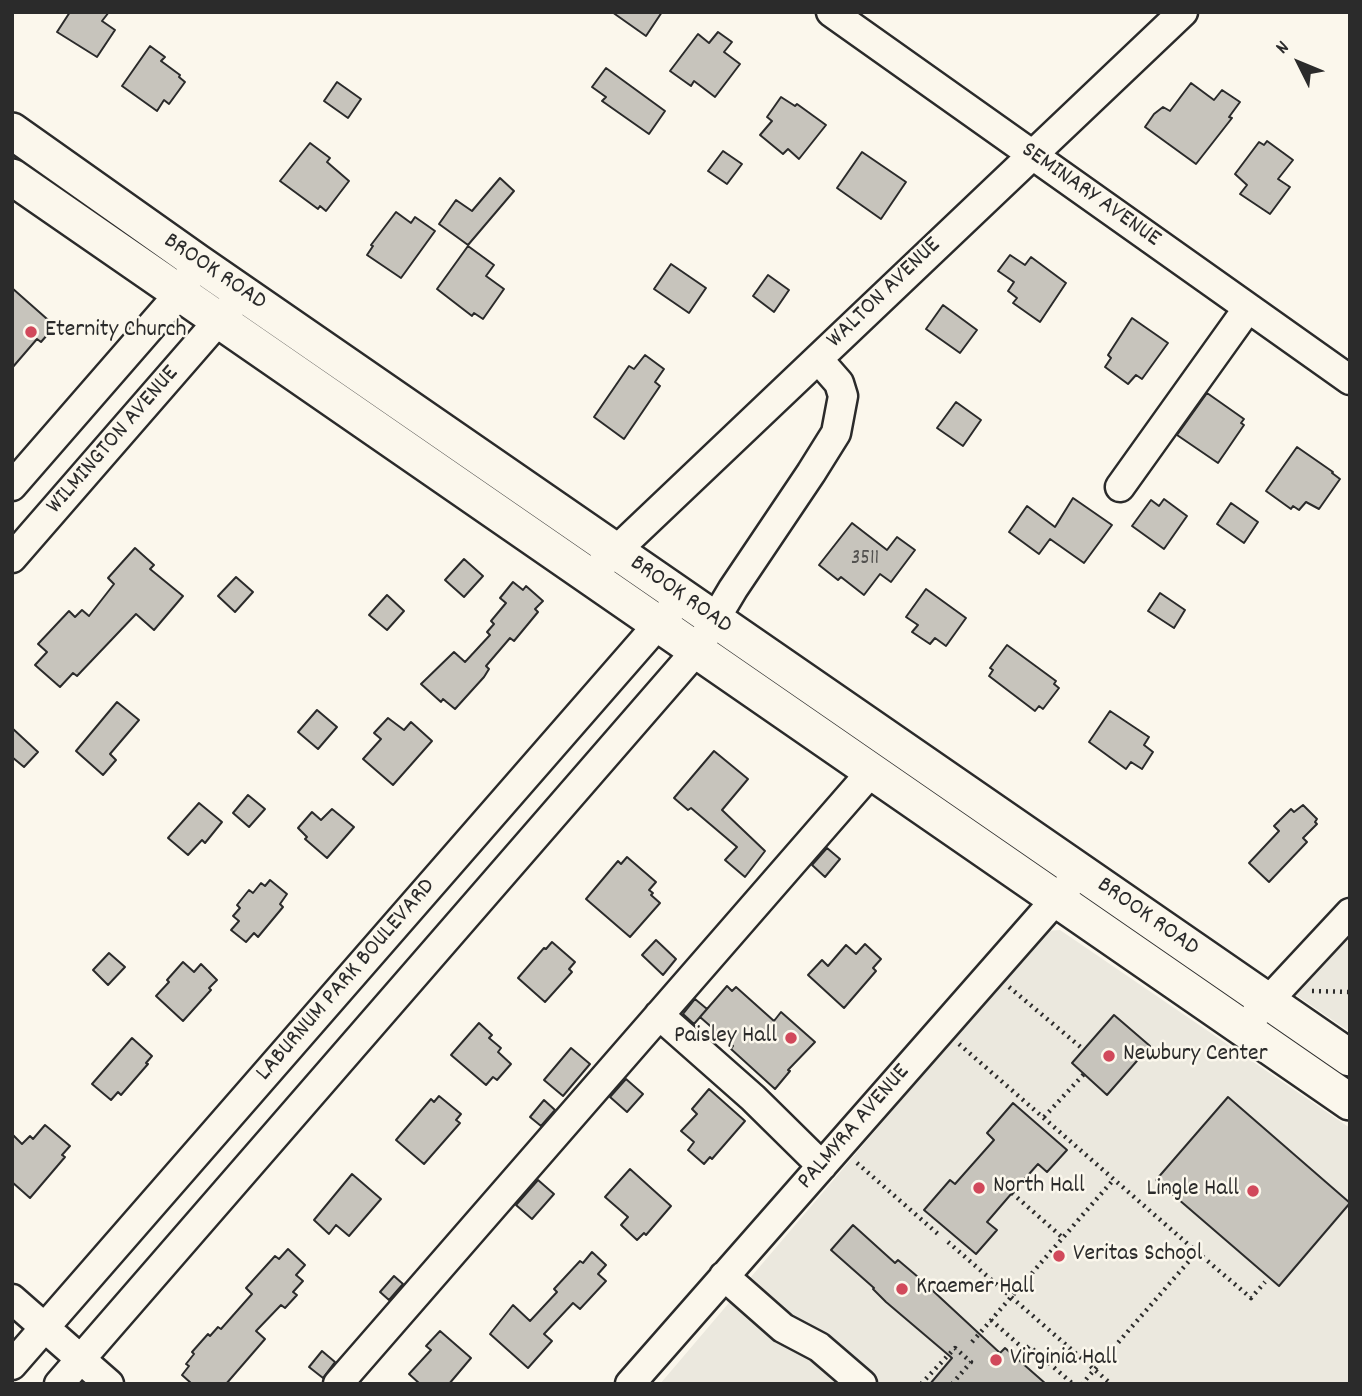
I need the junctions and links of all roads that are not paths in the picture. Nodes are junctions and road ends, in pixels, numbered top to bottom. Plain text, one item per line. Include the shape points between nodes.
1 (831, 12) edge
2 (1183, 12) edge
3 (12, 131) edge
4 (1032, 155) junction
5 (12, 177) edge
6 (197, 262) junction
7 (180, 293) junction
8 (244, 293) junction
9 (1248, 308) junction
10 (219, 321) junction
11 (818, 359) junction
12 (1350, 380) edge
13 (12, 486) edge
14 (1120, 487) dead end
15 (615, 551) junction
16 (12, 558) edge
17 (588, 577) junction
18 (682, 597) junction
19 (714, 620) junction
20 (657, 625) junction
21 (696, 651) junction
22 (871, 772) junction
23 (1080, 872) junction
24 (1056, 899) junction
25 (1350, 913) edge
26 (1267, 1001) junction
27 (659, 1015) junction
28 (1242, 1028) junction
29 (1350, 1058) edge
30 (1350, 1102) edge
31 (830, 1157) junction
32 (724, 1276) junction
33 (12, 1299) edge
34 (46, 1328) junction
35 (81, 1359) junction
36 (12, 1366) edge
37 (59, 1384) edge
38 (109, 1384) edge
39 (338, 1384) edge
40 (630, 1384) edge
41 (862, 1384) edge

1 - 4 street, SEMINARY AVENUE
2 - 4 street, WALTON AVENUE
3 - 6 main road, BROOK ROAD
4 - 9 street, SEMINARY AVENUE
4 - 11 street, WALTON AVENUE
5 - 7 main road, BROOK ROAD
6 - 7 street, WILMINGTON AVENUE
6 - 8 main road, BROOK ROAD
7 - 10 main road, BROOK ROAD
7 - 13 street, WILMINGTON AVENUE
8 - 10 street, WILMINGTON AVENUE
8 - 15 main road, BROOK ROAD
9 - 12 street, SEMINARY AVENUE
9 - 14 street
10 - 16 street, WILMINGTON AVENUE
10 - 17 main road, BROOK ROAD
11 - 15 street, WALTON AVENUE
11 - 19 street, LABURNUM PARK BOULEVARD via 839,383 843,396 836,433
15 - 17 street, WALTON AVENUE
15 - 18 main road, BROOK ROAD
17 - 20 main road, BROOK ROAD
18 - 19 main road, BROOK ROAD
18 - 20 street, LABURNUM PARK BOULEVARD
19 - 21 street, LABURNUM PARK BOULEVARD
19 - 23 main road, BROOK ROAD
20 - 21 main road, BROOK ROAD
20 - 34 street, LABURNUM PARK BOULEVARD
21 - 22 main road, BROOK ROAD
21 - 35 street, LABURNUM PARK BOULEVARD
22 - 24 main road, BROOK ROAD
22 - 27 street
23 - 24 street, PALMYRA AVENUE
23 - 26 main road, BROOK ROAD
24 - 28 main road, BROOK ROAD
24 - 31 street, PALMYRA AVENUE
25 - 26 street
26 - 28 street
26 - 29 main road, BROOK ROAD
27 - 31 street via 753,1098
27 - 39 street
28 - 30 main road, BROOK ROAD
31 - 32 street, PALMYRA AVENUE
32 - 40 street, PALMYRA AVENUE
32 - 41 street via 788,1332 819,1348
33 - 34 street
34 - 35 street
34 - 36 street, LABURNUM PARK BOULEVARD
35 - 37 street, LABURNUM PARK BOULEVARD
35 - 38 street

